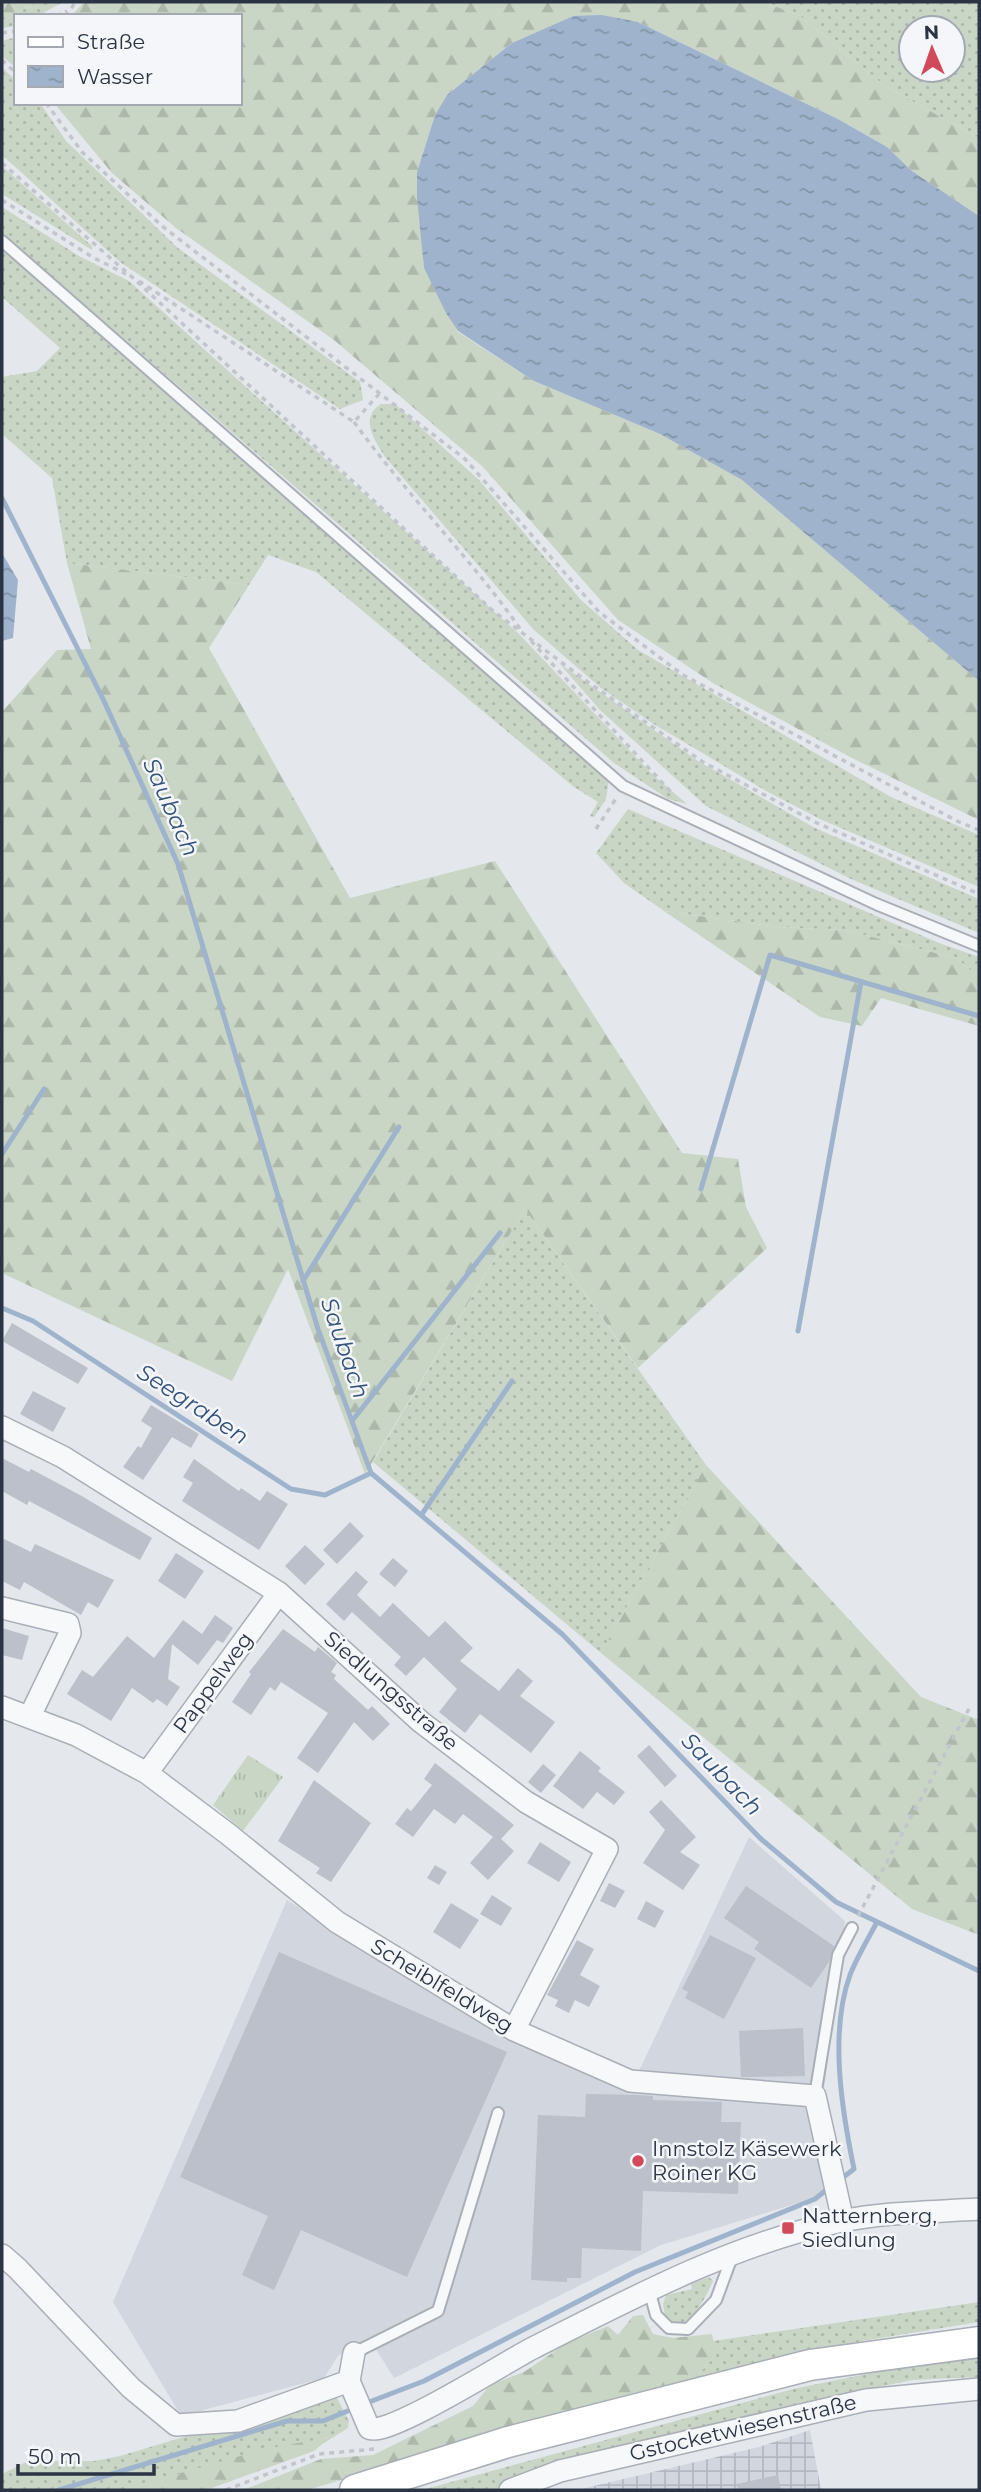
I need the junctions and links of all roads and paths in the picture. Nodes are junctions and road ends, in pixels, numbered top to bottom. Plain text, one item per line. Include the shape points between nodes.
1 (76, 2) edge
2 (69, 10) junction
3 (60, 14) edge
4 (66, 14) edge
5 (47, 105) edge
6 (2, 163) edge
7 (2, 200) edge
8 (2, 241) edge
9 (132, 277) junction
10 (380, 394) junction
11 (354, 422) junction
12 (524, 634) junction
13 (623, 786) junction
14 (678, 797) dead end
15 (596, 829) dead end
16 (979, 830) edge
17 (979, 894) edge
18 (979, 946) edge
19 (2, 1427) edge
20 (279, 1593) junction
21 (2, 1608) edge
22 (971, 1705) dead end
23 (2, 1707) edge
24 (30, 1716) junction
25 (147, 1773) junction
26 (852, 1928) joint
27 (514, 2030) junction
28 (815, 2096) junction
29 (498, 2113) dead end
30 (979, 2209) edge
31 (843, 2221) junction
32 (733, 2254) junction
33 (2, 2256) edge
34 (649, 2289) junction
35 (979, 2342) edge
36 (354, 2353) joint
37 (979, 2389) edge
38 (356, 2398) junction
39 (355, 2490) edge
40 (510, 2490) edge

1 - 2 path
2 - 3 path
2 - 4 path
5 - 10 path via 82,152 162,226
6 - 9 path
7 - 9 path
8 - 13 lane
9 - 11 path
9 - 12 path via 492,610
10 - 11 path
10 - 16 path via 466,459 599,612 661,659 771,724
11 - 12 path via 382,461 492,587
12 - 14 path
12 - 17 path via 703,762 817,823
13 - 15 path
13 - 18 lane via 876,904
19 - 20 street, Siedlungsstraße via 63,1457
20 - 25 street, Pappelweg
20 - 27 street, Siedlungsstraße via 421,1722 526,1802 607,1849
21 - 24 street via 68,1624 70,1633
22 - 26 path
23 - 24 street, Scheiblfeldweg
24 - 25 street, Scheiblfeldweg
25 - 27 street, Scheiblfeldweg via 337,1922
26 - 28 lane via 838,1955
27 - 28 street, Scheiblfeldweg via 630,2081
28 - 31 street
29 - 36 lane via 438,2311
30 - 31 street
31 - 32 street
32 - 34 street
32 - 34 lane via 716,2300 688,2329 669,2328 656,2315
33 - 38 street via 131,2388 176,2425 238,2421
34 - 38 street via 408,2418 372,2431
35 - 39 main road via 810,2365 508,2442
36 - 38 street
37 - 40 street, Gstocketwiesenstraße via 866,2400 560,2471

